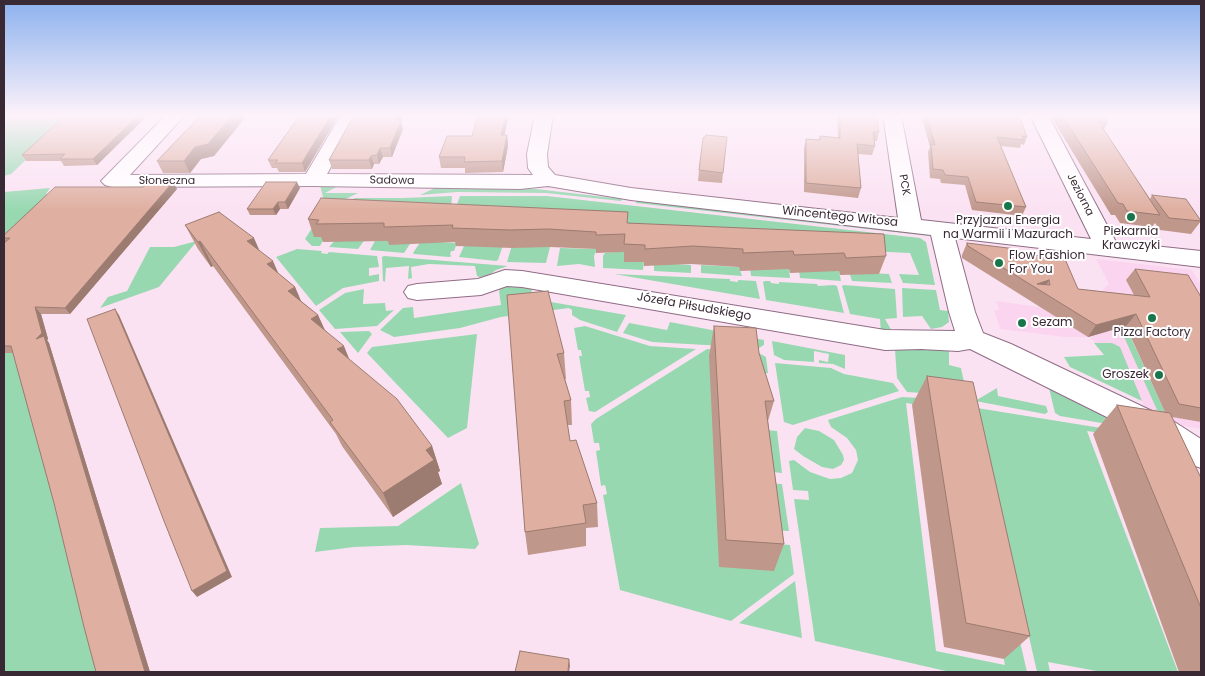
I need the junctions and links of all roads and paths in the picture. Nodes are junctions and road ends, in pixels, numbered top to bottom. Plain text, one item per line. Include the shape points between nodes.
1 (145, 147) edge
2 (332, 147) edge
3 (538, 147) edge
4 (897, 147) edge
5 (1055, 147) edge
6 (312, 180) junction
7 (548, 180) junction
8 (911, 225) junction
9 (941, 229) junction
10 (1107, 248) junction
11 (1201, 259) edge
12 (416, 292) dead end
13 (972, 339) junction
14 (1201, 455) edge

1 - 6 street, Słoneczna via 112,181
2 - 6 street
3 - 7 street via 538,168
4 - 8 street, PCK
5 - 10 street, Jeziorna
6 - 7 street, Sadowa via 520,183
7 - 8 street, Wincentego Witosa via 631,194
8 - 9 street, Wincentego Witosa
9 - 10 street, Wincentego Witosa
9 - 13 street
10 - 11 street, Wincentego Witosa
12 - 13 street, Józefa Piłsudskiego via 481,287 505,278 522,278 885,340
13 - 14 street, Józefa Piłsudskiego via 1162,430

